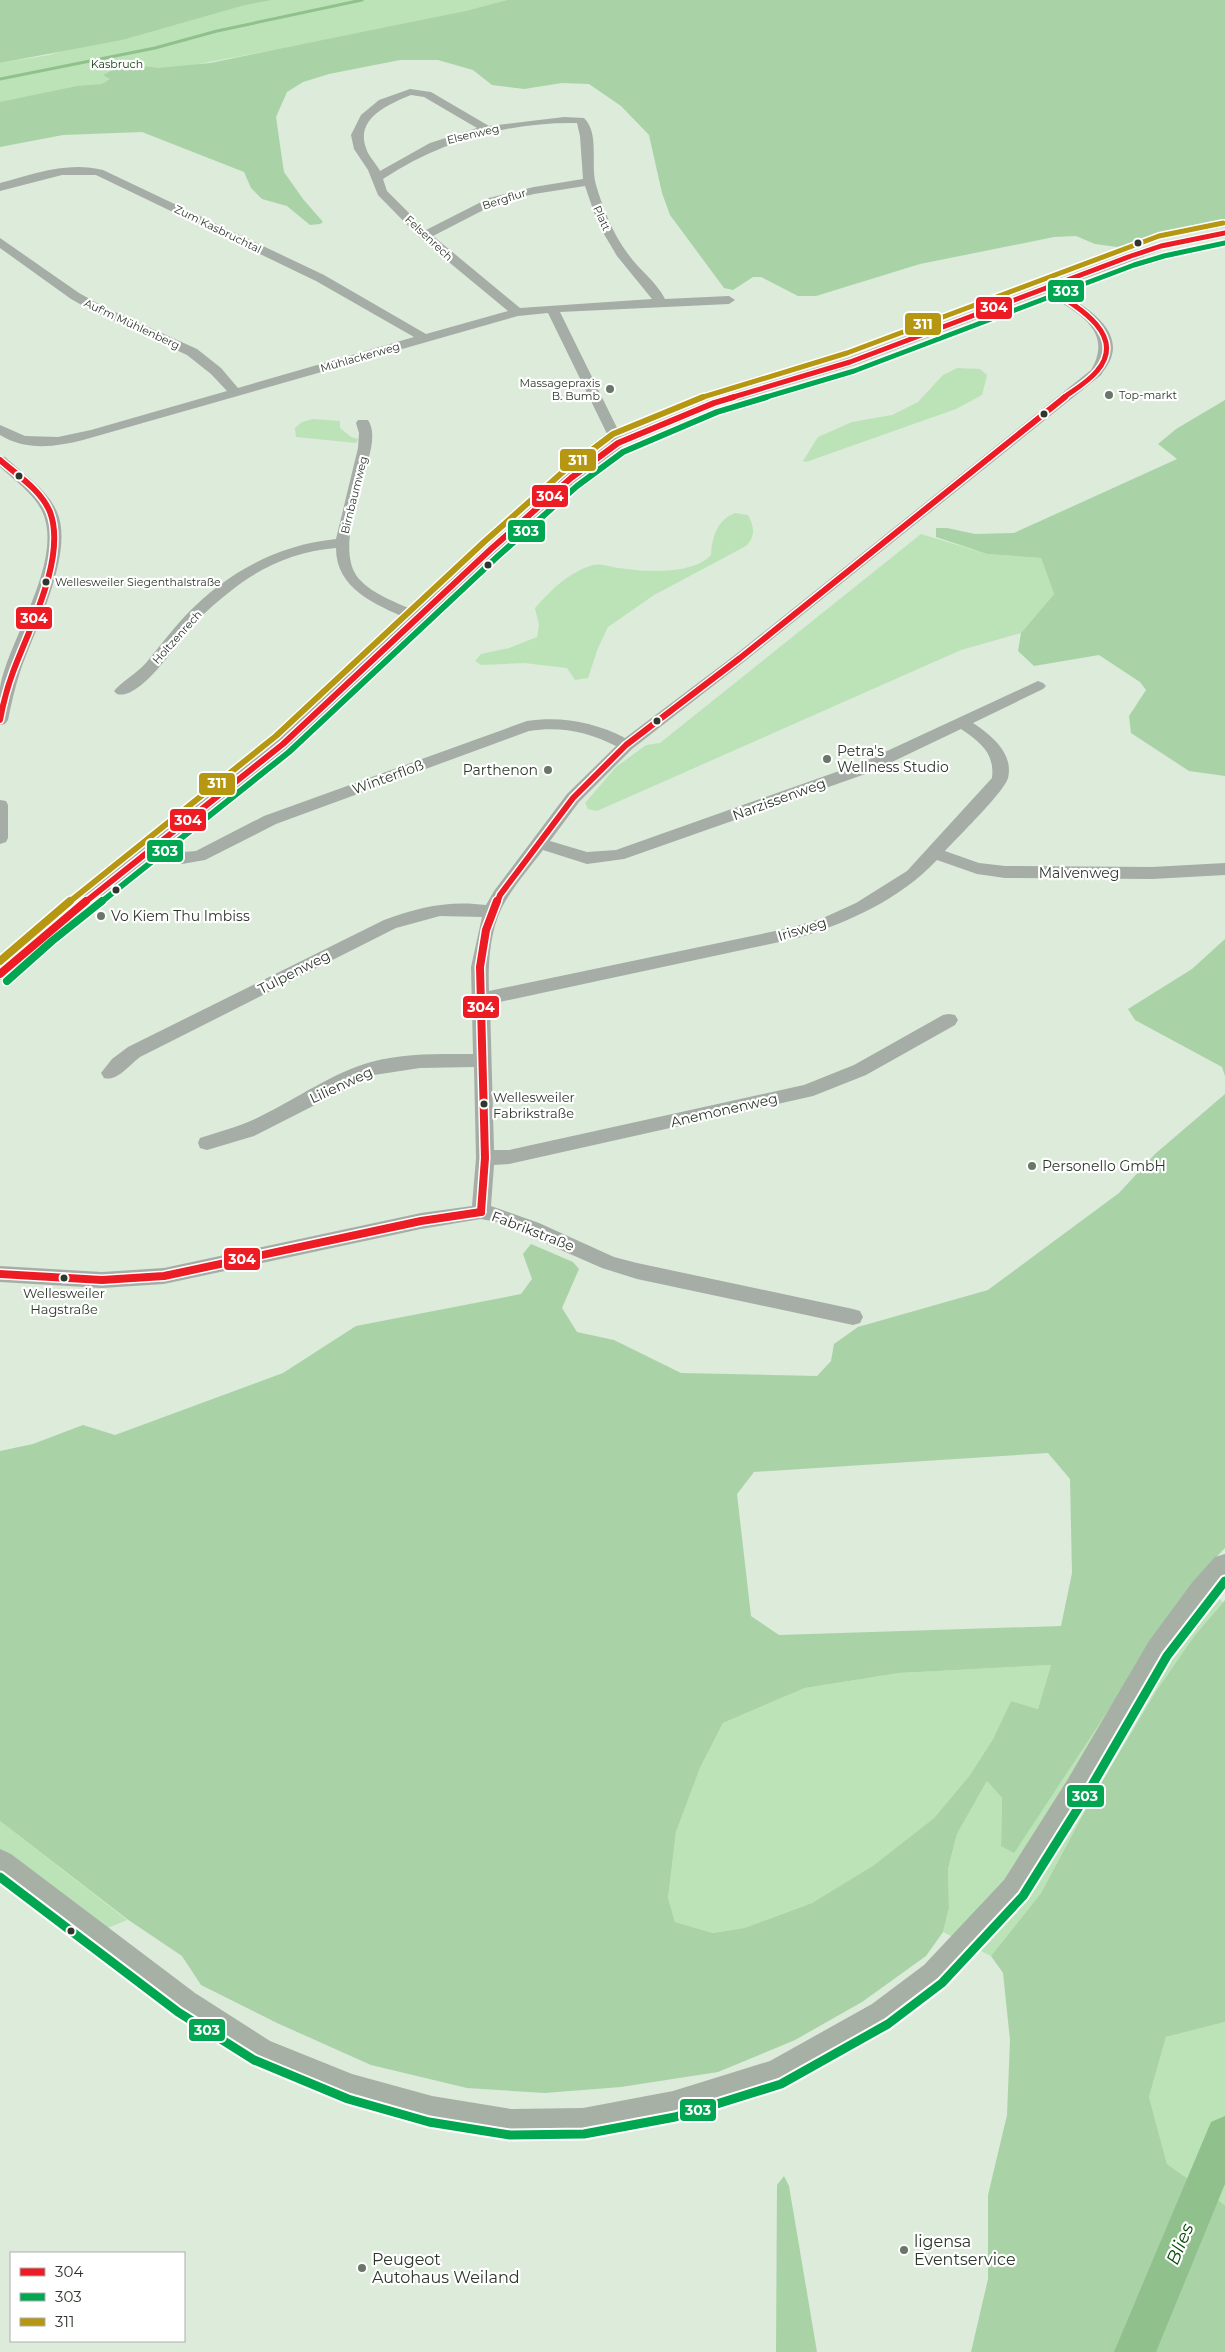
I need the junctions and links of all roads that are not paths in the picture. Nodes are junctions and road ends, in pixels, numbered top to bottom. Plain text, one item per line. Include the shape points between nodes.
1 (580, 120) joint
2 (486, 129) junction
3 (376, 179) junction
4 (590, 182) junction
5 (0, 187) edge
6 (1225, 233) edge
7 (425, 236) junction
8 (0, 242) edge
9 (1047, 288) junction
10 (729, 300) dead end
11 (660, 302) junction
12 (552, 308) junction
13 (517, 312) junction
14 (424, 338) junction
15 (236, 393) junction
16 (363, 423) dead end
17 (0, 429) edge
18 (618, 444) junction
19 (0, 460) edge
20 (342, 543) junction
21 (418, 618) junction
22 (1038, 686) dead end
23 (122, 691) dead end
24 (0, 720) edge
25 (963, 723) junction
26 (626, 745) junction
27 (0, 805) edge
28 (0, 838) edge
29 (538, 843) junction
30 (156, 846) junction
31 (935, 853) junction
32 (1225, 869) edge
33 (491, 912) junction
34 (3, 966) edge
35 (482, 999) junction
36 (950, 1020) dead end
37 (483, 1060) junction
38 (110, 1074) dead end
39 (207, 1143) dead end
40 (485, 1158) junction
41 (481, 1212) junction
42 (0, 1274) edge
43 (854, 1317) dead end
44 (1225, 1566) edge
45 (0, 1864) edge

1 - 2 street, Elsenweg
1 - 4 street, Platt via 586,136
2 - 3 street, Elsenweg via 433,145 408,157
2 - 3 street, Felsenrech via 427,94 410,92 383,102 365,117 357,135 360,149
3 - 7 street, Felsenrech via 382,192
4 - 7 street, Bergflur via 500,198
4 - 11 street, Platt via 598,210 613,241
5 - 14 street, Zum Kasbruchtal via 78,169 99,172 327,282
6 - 9 street via 1161,246
7 - 13 street, Felsenrech
8 - 15 street, Auf'm Mühlenberg via 75,296 192,352
9 - 18 street via 850,362 714,403
9 - 26 street via 1088,316 1106,338 1108,353 1096,372 740,658
10 - 11 street, Mühlackerweg
11 - 12 street, Mühlackerweg
12 - 13 street, Mühlackerweg
12 - 18 street
13 - 14 street, Mühlackerweg
14 - 15 street, Mühlackerweg
15 - 17 street, Mühlackerweg via 73,438 47,442 20,441
16 - 20 street, Birnbaumweg via 365,447
18 - 21 street via 571,478
19 - 24 street via 45,504 51,514 54,539 47,577 4,697
20 - 21 street, Birnbaumweg via 342,557 353,581 378,600
20 - 23 street, Holtzenrech via 326,543 287,552 249,571 185,624 136,683
21 - 30 street via 283,744
22 - 25 street, Narzissenweg
25 - 29 street, Narzissenweg via 866,768 618,855 587,858
25 - 31 street, Irisweg via 994,748 1002,768 1000,779
26 - 29 street via 573,798
26 - 30 street, Winterfloß via 588,728 563,723 526,726 270,820 199,856 182,858
27 - 28 street
29 - 33 street
30 - 34 street
31 - 32 street, Malvenweg via 977,868 1005,872 1152,873
31 - 35 street, Irisweg via 913,875 887,893 810,928
33 - 35 street via 480,967
33 - 38 street, Tulpenweg via 453,907 430,910 390,924 134,1052
35 - 37 street
36 - 40 street, Anemonenweg via 860,1070 807,1091 509,1157
37 - 39 street, Lilienweg via 399,1064 360,1073 247,1132
37 - 40 street
40 - 41 street
41 - 42 street, Fabrikstraße via 164,1276 85,1281
41 - 43 street, Fabrikstraße via 524,1225 609,1263 637,1271
44 - 45 main road via 1159,1650 1015,1890 935,1976 883,2015 776,2075 673,2107 583,2124 511,2125 432,2112 352,2090 259,2052 190,2008

